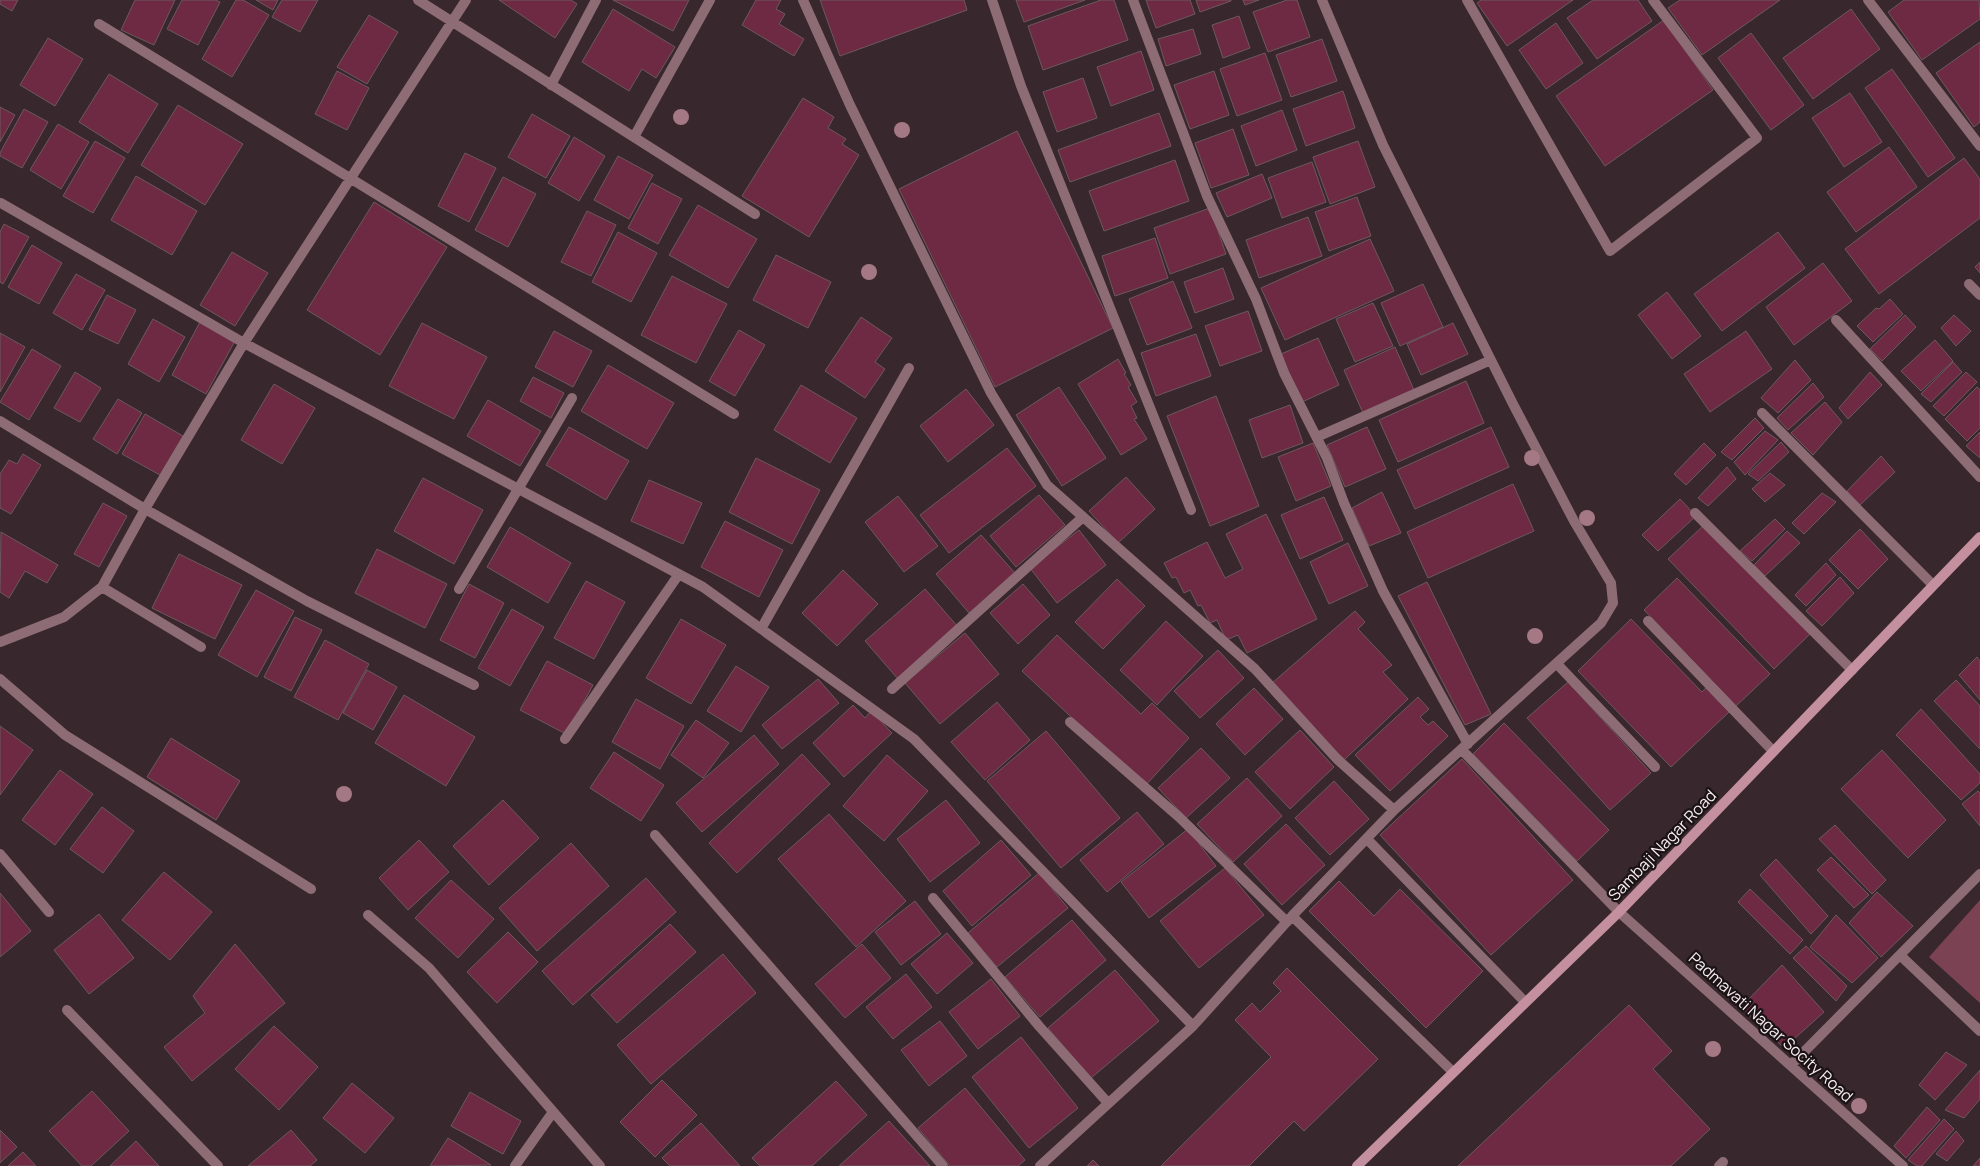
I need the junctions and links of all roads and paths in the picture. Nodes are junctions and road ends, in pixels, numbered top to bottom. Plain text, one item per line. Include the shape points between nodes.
1 (418, 0) edge
2 (466, 0) edge
3 (596, 0) edge
4 (710, 0) edge
5 (803, 0) edge
6 (992, 0) edge
7 (1132, 0) edge
8 (1322, 0) edge
9 (1467, 0) edge
10 (1653, 0) edge
11 (1868, 0) edge
12 (452, 21) junction
13 (100, 24) dead end
14 (552, 85) junction
15 (634, 137) junction
16 (1980, 146) edge
17 (350, 178) junction
18 (1, 203) edge
19 (755, 214) dead end
20 (1969, 284) dead end
21 (1980, 296) edge
22 (1836, 320) dead end
23 (244, 343) junction
24 (1491, 360) junction
25 (909, 368) dead end
26 (572, 398) dead end
27 (1762, 413) dead end
28 (734, 414) dead end
29 (0, 421) edge
30 (1317, 438) junction
31 (1980, 477) edge
32 (518, 488) junction
33 (144, 509) junction
34 (1191, 510) dead end
35 (1695, 513) dead end
36 (1082, 517) junction
37 (1980, 537) edge
38 (679, 574) junction
39 (1934, 585) junction
40 (102, 587) junction
41 (459, 588) dead end
42 (1648, 621) dead end
43 (760, 629) junction
44 (0, 642) edge
45 (201, 647) dead end
46 (1557, 664) junction
47 (1852, 670) junction
48 (0, 679) edge
49 (474, 685) dead end
50 (892, 689) dead end
51 (1070, 722) dead end
52 (566, 739) dead end
53 (1465, 747) junction
54 (1773, 751) junction
55 (1655, 767) dead end
56 (1394, 810) junction
57 (655, 835) dead end
58 (1367, 839) junction
59 (0, 854) edge
60 (1980, 874) edge
61 (311, 889) dead end
62 (933, 898) dead end
63 (49, 912) dead end
64 (1619, 912) junction
65 (368, 915) dead end
66 (1290, 919) junction
67 (1900, 955) junction
68 (1526, 1002) junction
69 (67, 1010) dead end
70 (1193, 1026) junction
71 (1980, 1031) edge
72 (1790, 1065) junction
73 (1453, 1072) junction
74 (1108, 1103) junction
75 (553, 1112) junction
76 (218, 1166) edge
77 (515, 1166) edge
78 (600, 1166) edge
79 (943, 1166) edge
80 (1040, 1166) edge
81 (1357, 1166) edge
82 (1903, 1166) edge

1 - 12 street
2 - 12 street
3 - 14 street
4 - 15 street
5 - 36 street via 850,105 991,393 1046,485
6 - 34 street via 1021,86
7 - 30 street, Padmavati Nagar Socity Road via 1207,196 1256,299 1284,373
8 - 24 street via 1383,145
9 - 10 street via 1610,251 1757,138
11 - 16 street
12 - 14 street
12 - 17 street
13 - 17 street
14 - 15 street
15 - 19 street
17 - 23 street
17 - 28 street
18 - 23 street
20 - 21 street
22 - 31 street
23 - 32 street
23 - 33 street
24 - 30 street
24 - 46 street via 1574,521 1611,584 1612,603 1602,624
25 - 43 street
26 - 32 street
27 - 39 street
29 - 33 street
30 - 53 street, Padmavati Nagar Socity Road via 1383,591
32 - 38 street
32 - 41 street
33 - 40 street
33 - 49 street via 307,601
35 - 47 street
36 - 50 street
36 - 56 street via 1255,669 1337,759
37 - 39 street, Sambaji Nagar Road
38 - 43 street via 703,587
38 - 52 street
39 - 47 street, Sambaji Nagar Road
40 - 44 street via 64,616
40 - 45 street
42 - 54 street
43 - 70 street via 914,739
46 - 53 street
46 - 55 street
47 - 54 street, Sambaji Nagar Road
48 - 61 street via 65,735
51 - 66 street
53 - 56 street
53 - 64 street, Padmavati Nagar Socity Road
54 - 64 street, Sambaji Nagar Road
56 - 58 street
57 - 79 street
58 - 66 street
58 - 68 street
59 - 63 street
60 - 67 street
62 - 74 street
64 - 68 street, Sambaji Nagar Road
64 - 72 street, Padmavati Nagar Socity Road
65 - 75 street via 430,968
66 - 70 street
66 - 73 street
67 - 71 street
67 - 72 street
68 - 73 street, Sambaji Nagar Road
69 - 76 street
70 - 74 street
72 - 82 street, Padmavati Nagar Socity Road
73 - 81 street, Sambaji Nagar Road
74 - 80 street
75 - 77 street
75 - 78 street

